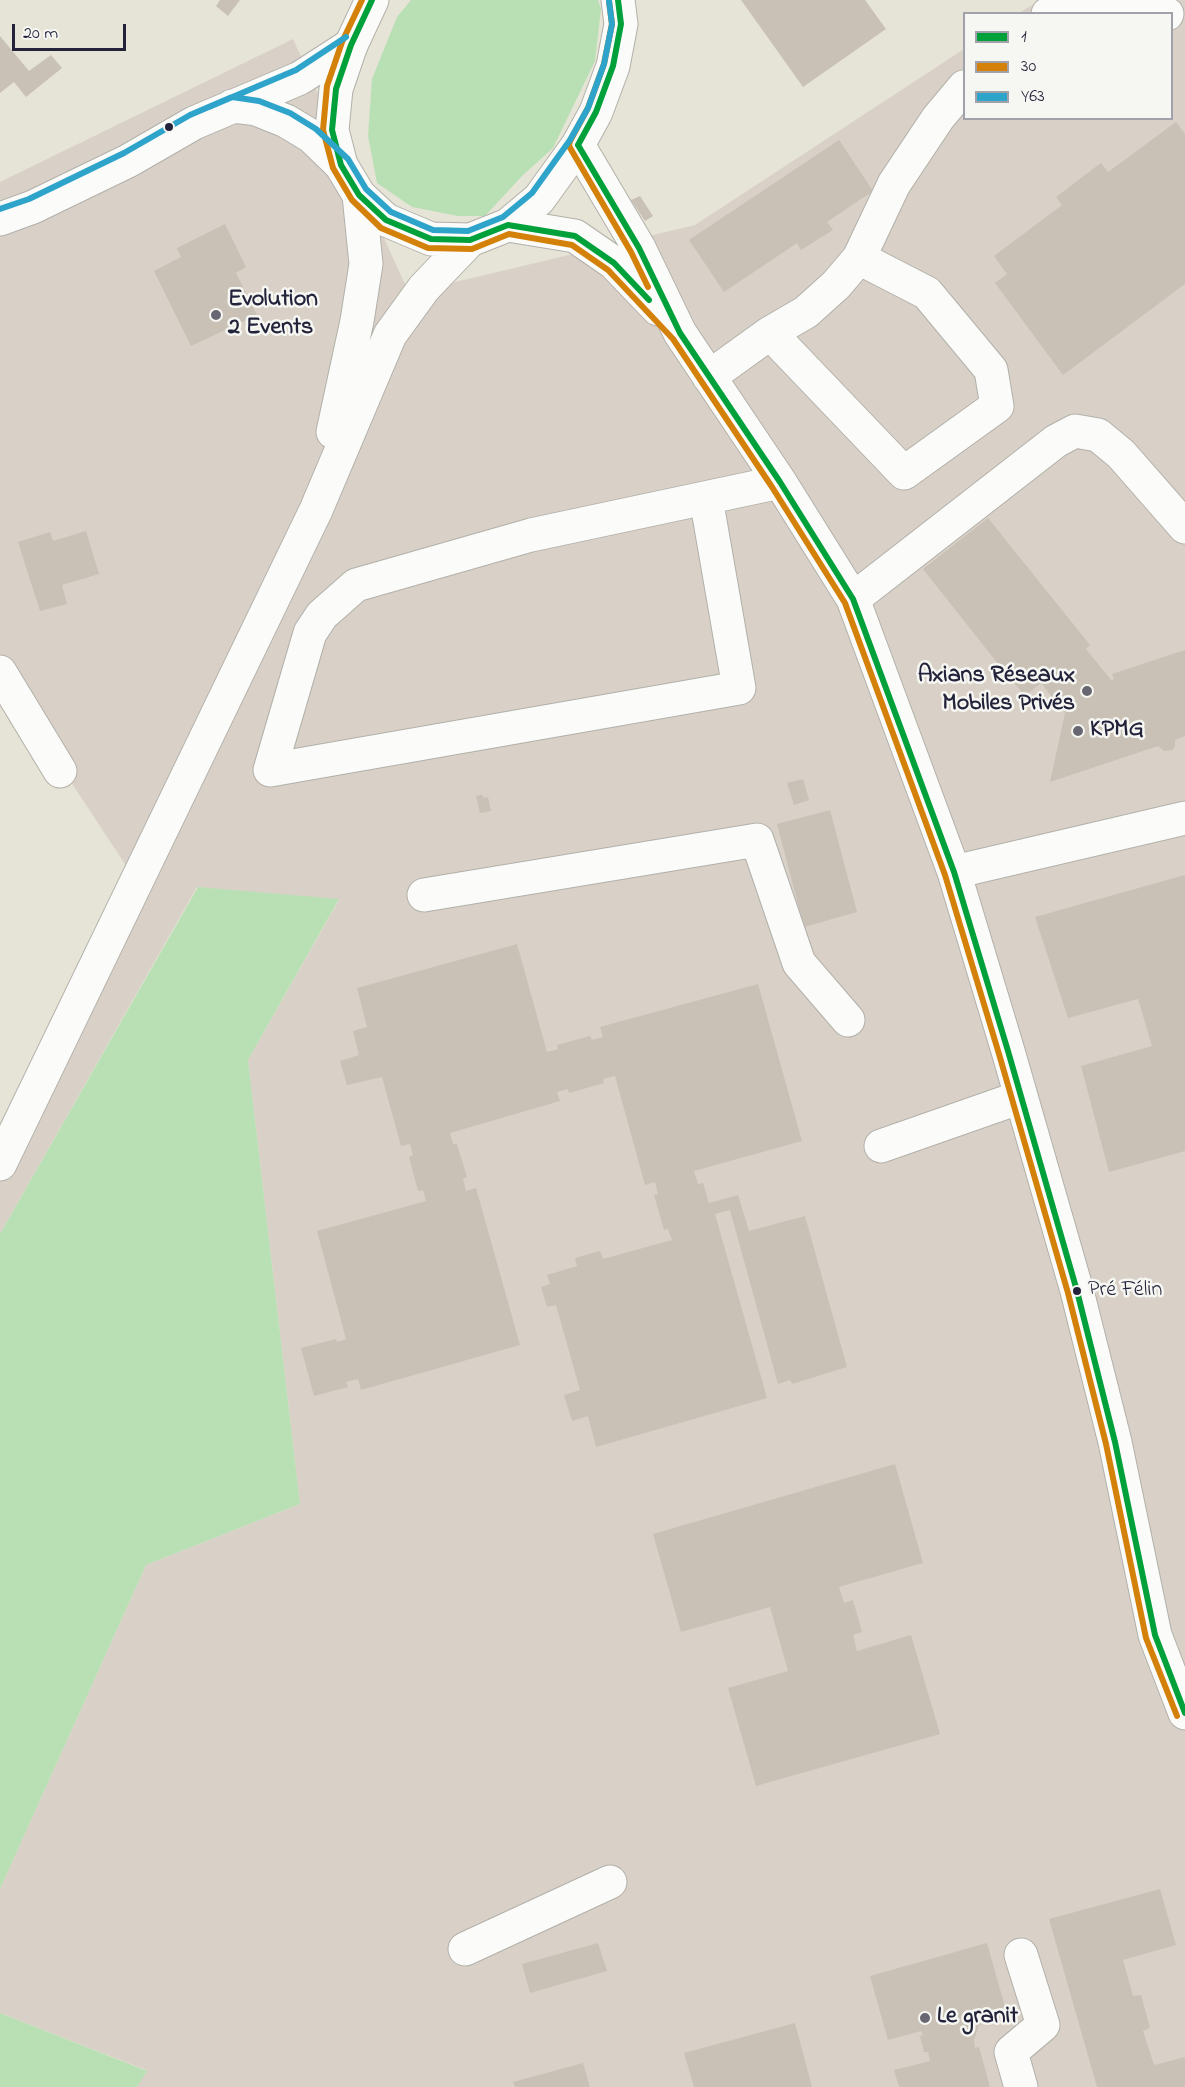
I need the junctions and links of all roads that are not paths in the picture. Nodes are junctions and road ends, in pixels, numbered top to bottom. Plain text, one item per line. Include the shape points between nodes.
1 (372, 0) edge
2 (618, 0) edge
3 (1054, 12) edge
4 (1162, 12) edge
5 (351, 45) junction
6 (963, 88) edge
7 (232, 106) junction
8 (578, 145) junction
9 (341, 165) junction
10 (359, 195) junction
11 (0, 219) edge
12 (508, 225) junction
13 (470, 240) junction
14 (859, 258) junction
15 (680, 333) junction
16 (770, 333) junction
17 (709, 377) junction
18 (780, 482) junction
19 (706, 498) junction
20 (316, 510) junction
21 (1185, 527) edge
22 (853, 599) junction
23 (0, 672) edge
24 (60, 771) dead end
25 (1185, 818) edge
26 (954, 872) junction
27 (424, 895) dead end
28 (848, 1020) dead end
29 (1021, 1097) junction
30 (881, 1146) dead end
31 (0, 1164) edge
32 (1185, 1713) edge
33 (610, 1882) dead end
34 (465, 1949) dead end
35 (1021, 1955) dead end
36 (1021, 2087) edge

1 - 5 street
2 - 8 street via 621,24 613,66 596,112
3 - 4 street via 1083,3 1135,0
5 - 7 street via 300,78
5 - 9 street via 336,89 332,130
6 - 14 street via 894,184
7 - 9 street via 256,109 286,121 311,136
7 - 11 street via 107,171
8 - 12 street via 539,200
8 - 15 street via 639,248
9 - 10 street
10 - 13 street via 386,220 431,239
10 - 20 street via 366,264
12 - 13 street
12 - 15 street via 575,236 614,263
13 - 20 street via 424,288 390,335
14 - 16 street via 806,312
14 - 16 street via 927,293 991,370 997,405 904,474
15 - 17 street
16 - 17 street
17 - 18 street
18 - 19 street
18 - 22 street
19 - 19 street via 531,535 356,585 322,615 310,633 270,770 739,688
20 - 31 street
21 - 22 street via 1121,454 1098,435 1075,431 1056,441
22 - 26 street
23 - 24 street
25 - 26 street
26 - 29 street
27 - 28 street via 757,840 799,963
29 - 30 street
29 - 32 street via 1077,1291 1115,1442 1155,1635
33 - 34 street
35 - 36 street via 1043,2025 1011,2052

